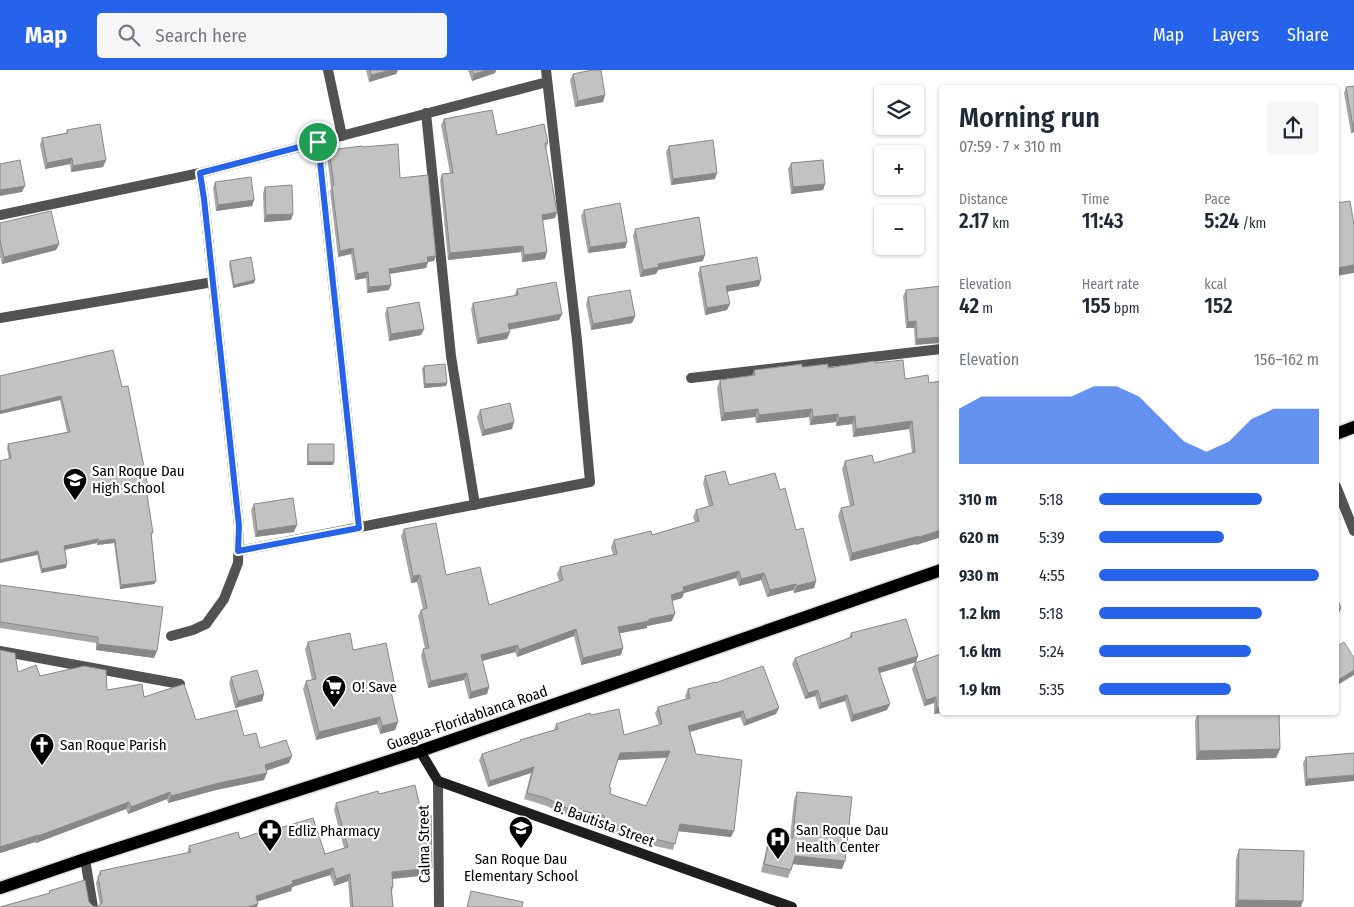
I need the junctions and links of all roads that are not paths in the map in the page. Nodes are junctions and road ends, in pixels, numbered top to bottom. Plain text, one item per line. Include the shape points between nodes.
1 (328, 70) edge
2 (546, 70) edge
3 (547, 82) junction
4 (426, 113) junction
5 (342, 136) junction
6 (318, 142) junction
7 (200, 173) junction
8 (0, 215) edge
9 (213, 282) junction
10 (0, 318) edge
11 (939, 349) edge
12 (691, 378) dead end
13 (1354, 427) edge
14 (1339, 433) edge
15 (1339, 494) edge
16 (475, 505) junction
17 (359, 528) junction
18 (1354, 531) edge
19 (238, 551) junction
20 (939, 571) edge
21 (171, 636) dead end
22 (0, 651) edge
23 (180, 684) edge
24 (420, 752) junction
25 (438, 781) junction
26 (85, 859) junction
27 (0, 888) edge
28 (93, 907) edge
29 (439, 907) edge
30 (792, 907) edge

1 - 5 street
2 - 3 street
3 - 4 street
3 - 16 street via 590,482
4 - 5 street
4 - 16 street via 451,356
5 - 6 street
6 - 7 street
6 - 17 street
7 - 8 street
7 - 9 street
9 - 10 street
9 - 19 street via 239,526
11 - 12 street
13 - 14 main road
15 - 18 street
16 - 17 street
17 - 19 street
19 - 21 street via 238,562 224,599 206,624
20 - 24 main road, Guagua-Floridablanca Road
22 - 23 street
24 - 25 street
24 - 26 main road, Guagua-Floridablanca Road
25 - 29 street, Calma Street
25 - 30 street, B. Bautista Street
26 - 27 main road, Guagua-Floridablanca Road
26 - 28 street

